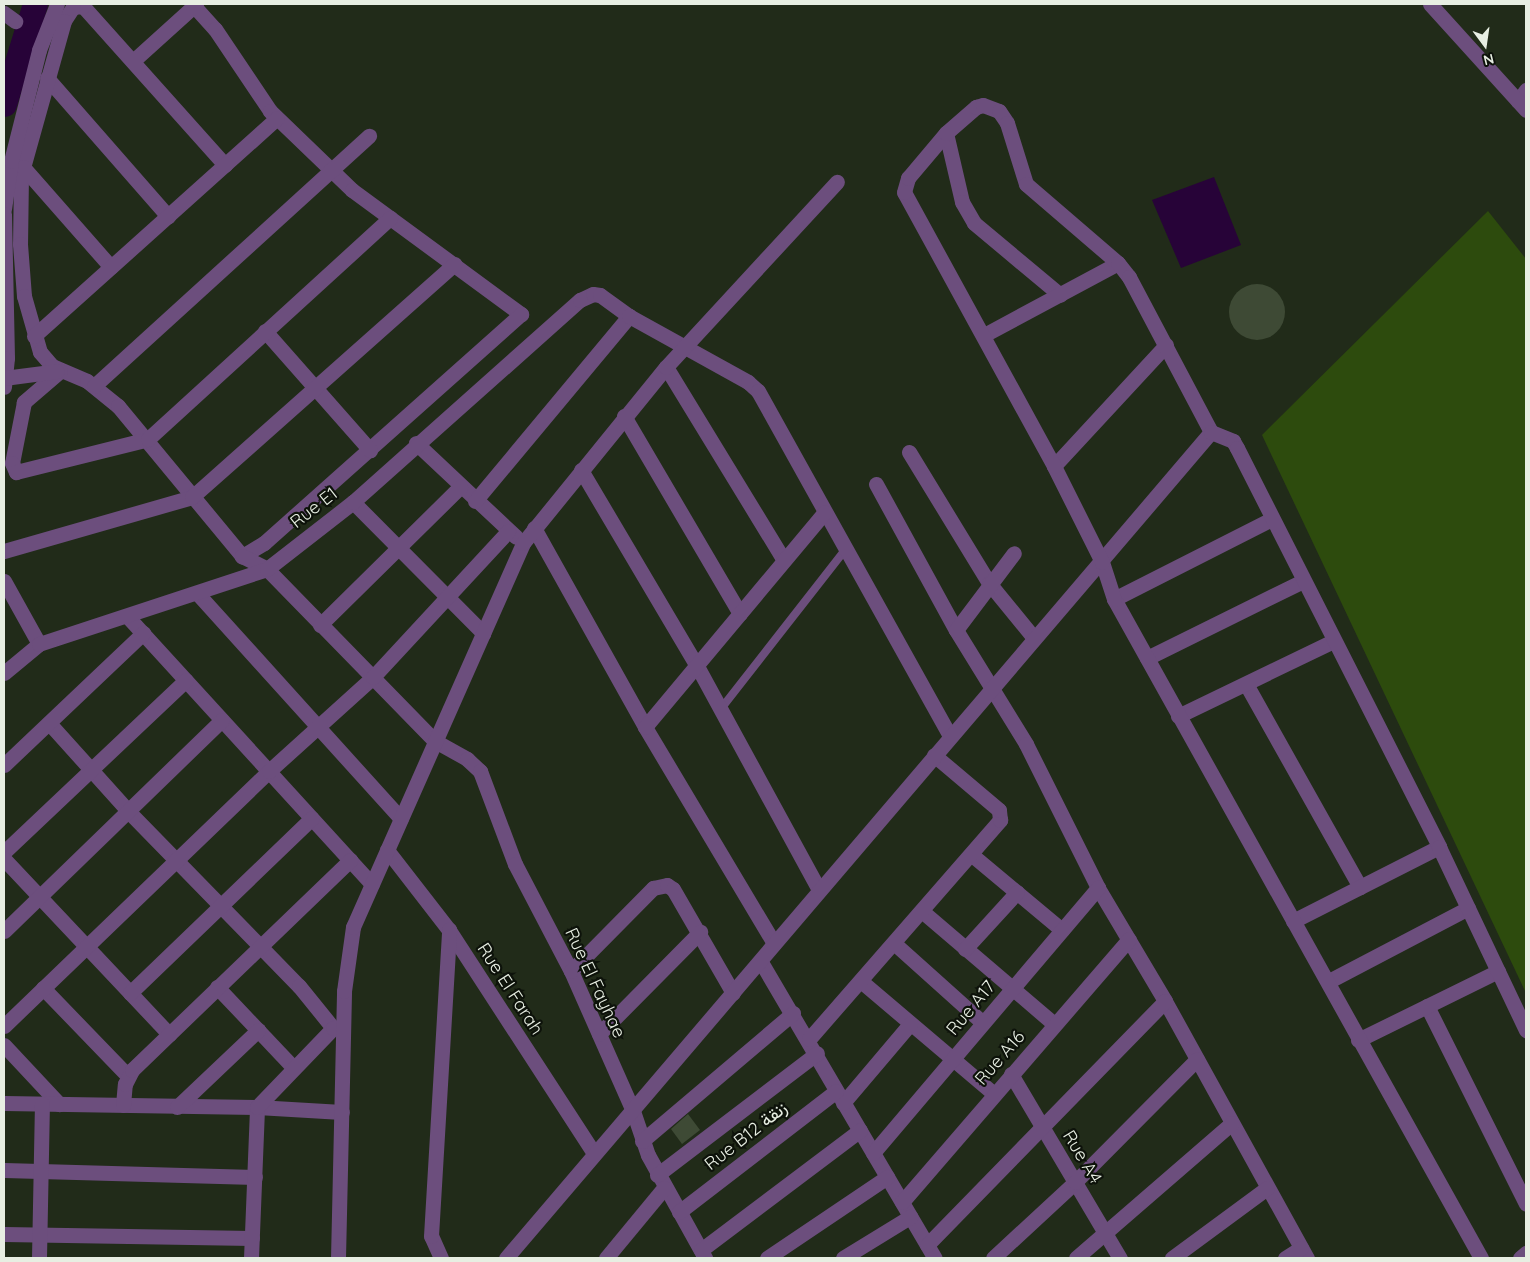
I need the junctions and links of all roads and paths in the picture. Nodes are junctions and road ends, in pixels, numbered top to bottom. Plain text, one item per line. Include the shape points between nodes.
1 (57, 4) edge
2 (76, 4) edge
3 (1430, 4) edge
4 (195, 5) edge
5 (133, 61) junction
6 (47, 78) junction
7 (1523, 100) edge
8 (277, 118) junction
9 (946, 133) junction
10 (369, 136) dead end
11 (225, 165) junction
12 (23, 167) junction
13 (331, 170) junction
14 (837, 182) dead end
15 (4, 208) edge
16 (4, 214) edge
17 (168, 216) junction
18 (390, 218) junction
19 (454, 264) junction
20 (1118, 264) junction
21 (110, 267) junction
22 (1060, 295) junction
23 (629, 316) junction
24 (266, 331) junction
25 (984, 335) junction
26 (34, 336) junction
27 (1166, 345) junction
28 (685, 346) junction
29 (666, 367) junction
30 (60, 371) junction
31 (4, 381) edge
32 (94, 386) junction
33 (315, 387) junction
34 (624, 416) junction
35 (1211, 432) junction
36 (148, 439) junction
37 (416, 444) junction
38 (370, 450) junction
39 (909, 452) dead end
40 (1054, 466) junction
41 (581, 470) junction
42 (876, 484) dead end
43 (460, 487) junction
44 (192, 497) junction
45 (475, 501) junction
46 (353, 502) junction
47 (825, 512) junction
48 (1272, 519) junction
49 (534, 528) junction
50 (508, 531) junction
51 (523, 542) junction
52 (400, 548) junction
53 (846, 549) junction
54 (4, 551) edge
55 (1014, 553) dead end
56 (242, 556) junction
57 (783, 560) junction
58 (1102, 562) junction
59 (267, 569) junction
60 (4, 581) edge
61 (1303, 582) junction
62 (989, 583) junction
63 (197, 593) junction
64 (446, 596) junction
65 (1114, 599) junction
66 (740, 614) junction
67 (127, 616) junction
68 (320, 624) junction
69 (956, 630) junction
70 (143, 633) junction
71 (483, 633) junction
72 (1034, 638) junction
73 (1333, 641) junction
74 (39, 644) junction
75 (1147, 658) junction
76 (696, 666) junction
77 (4, 673) edge
78 (373, 678) junction
79 (186, 680) junction
80 (1246, 684) junction
81 (991, 692) junction
82 (720, 710) junction
83 (1178, 716) junction
84 (222, 720) junction
85 (49, 723) junction
86 (319, 726) junction
87 (645, 727) junction
88 (950, 736) junction
89 (435, 741) junction
90 (934, 755) junction
91 (4, 765) edge
92 (91, 769) junction
93 (269, 771) junction
94 (130, 812) junction
95 (312, 818) junction
96 (401, 820) junction
97 (1438, 847) junction
98 (387, 850) junction
99 (4, 852) edge
100 (972, 855) junction
101 (4, 859) edge
102 (177, 860) junction
103 (350, 860) junction
104 (372, 884) junction
105 (1360, 887) junction
106 (1098, 888) junction
107 (819, 890) junction
108 (1017, 892) junction
109 (40, 897) junction
110 (220, 906) junction
111 (1468, 908) junction
112 (923, 912) junction
113 (1294, 921) junction
114 (449, 930) junction
115 (1062, 930) junction
116 (4, 931) edge
117 (700, 932) junction
118 (1129, 940) junction
119 (774, 943) junction
120 (895, 944) junction
121 (86, 946) junction
122 (261, 947) junction
123 (966, 949) junction
124 (761, 962) junction
125 (1498, 971) junction
126 (571, 972) junction
127 (1329, 981) junction
128 (862, 982) junction
129 (217, 987) junction
130 (43, 988) junction
131 (1012, 988) junction
132 (130, 993) junction
133 (733, 993) junction
134 (1165, 1001) junction
135 (1427, 1006) junction
136 (793, 1013) junction
137 (983, 1023) junction
138 (910, 1024) junction
139 (1054, 1024) junction
140 (4, 1026) edge
141 (338, 1028) junction
142 (258, 1030) junction
143 (1526, 1030) edge
144 (169, 1034) junction
145 (599, 1034) junction
146 (809, 1039) junction
147 (1358, 1040) junction
148 (4, 1045) edge
149 (817, 1053) junction
150 (1197, 1059) junction
151 (952, 1060) junction
152 (293, 1067) junction
153 (1011, 1074) junction
154 (128, 1076) junction
155 (994, 1094) junction
156 (840, 1097) junction
157 (4, 1103) edge
158 (42, 1104) junction
159 (59, 1104) junction
160 (123, 1105) junction
161 (177, 1107) junction
162 (257, 1107) junction
163 (633, 1111) junction
164 (342, 1112) junction
165 (1232, 1123) junction
166 (1043, 1129) junction
167 (860, 1130) junction
168 (642, 1141) junction
169 (594, 1153) junction
170 (873, 1153) junction
171 (4, 1170) edge
172 (40, 1170) junction
173 (255, 1176) junction
174 (887, 1177) junction
175 (660, 1181) junction
176 (1075, 1182) junction
177 (1267, 1188) junction
178 (902, 1202) junction
179 (1526, 1204) edge
180 (679, 1212) junction
181 (910, 1217) junction
182 (4, 1234) edge
183 (1106, 1234) junction
184 (39, 1235) junction
185 (252, 1238) junction
186 (931, 1252) edge
187 (1526, 1252) edge
188 (1304, 1253) edge
189 (703, 1254) edge
190 (39, 1258) edge
191 (251, 1258) edge
192 (338, 1258) edge
193 (441, 1258) edge
194 (506, 1258) edge
195 (606, 1258) edge
196 (767, 1258) edge
197 (843, 1258) edge
198 (993, 1258) edge
199 (1076, 1258) edge
200 (1120, 1258) edge
201 (1172, 1258) edge
202 (1285, 1258) edge
203 (1481, 1258) edge
204 (1520, 1258) edge

1 - 15 street via 39,50 11,161
2 - 5 street via 83,6
2 - 6 street via 64,22
3 - 7 street
4 - 5 street
4 - 8 street
5 - 11 street
6 - 12 street
6 - 17 street
8 - 11 street
8 - 13 street
9 - 20 street via 976,107 999,111 1007,123 1026,184
9 - 22 street via 962,202 974,222
9 - 25 street via 908,178 904,192
10 - 13 street
11 - 17 street
12 - 21 street
12 - 26 street via 20,244 24,296
13 - 18 street
13 - 32 street
14 - 28 street
16 - 31 street
17 - 21 street
18 - 19 street
18 - 24 street
19 - 33 street
19 - 38 street via 519,309 519,319
20 - 22 street
20 - 27 street via 1138,292
21 - 26 street
22 - 25 street
23 - 28 street
23 - 37 street, Rue E1 via 600,295 580,300
23 - 45 street
24 - 33 street
24 - 36 street
25 - 40 street
26 - 30 street via 40,352
27 - 35 street
27 - 40 street
28 - 29 street
28 - 47 street via 758,391
29 - 34 street
29 - 57 street
30 - 31 street
30 - 32 street
30 - 36 street via 24,402 12,463 16,472
32 - 36 street via 118,406
33 - 38 street
33 - 44 street
34 - 41 street
34 - 66 street
35 - 48 street via 1233,441
35 - 58 street
36 - 44 street
37 - 43 street
37 - 46 street, Rue E1
38 - 56 street via 264,543
39 - 62 street
40 - 58 street
41 - 49 street
41 - 76 street
42 - 69 street
43 - 45 street
43 - 52 street
44 - 54 street
44 - 56 street
45 - 50 street
46 - 52 street
46 - 59 street, Rue E1
47 - 53 street
47 - 57 street
48 - 61 street
48 - 65 street
49 - 51 street
49 - 87 street
50 - 51 street
50 - 64 street
51 - 71 street
52 - 64 street
52 - 68 street
53 - 82 lane
53 - 88 street
55 - 62 street
56 - 59 street, Rue El Fayhae
57 - 66 street
58 - 65 street
58 - 72 street
59 - 63 street, Rue E1
59 - 68 street, Rue El Fayhae
60 - 74 street
61 - 73 street
61 - 75 street
62 - 69 street
62 - 72 street
63 - 67 street, Rue E1
63 - 86 street
64 - 71 street
64 - 78 street
65 - 75 street
66 - 76 street
67 - 70 street
67 - 74 street, Rue E1
68 - 78 street, Rue El Fayhae
69 - 81 street
70 - 79 street
70 - 85 street
71 - 89 street
72 - 81 street
73 - 80 street
73 - 97 street
74 - 77 street, Rue E1
75 - 83 street
76 - 82 street
76 - 87 street
78 - 86 street
78 - 89 street, Rue El Fayhae
79 - 84 street
79 - 92 street
80 - 83 street
80 - 105 street
81 - 88 street
81 - 106 street via 1026,744
82 - 107 street
83 - 113 street
84 - 93 street
84 - 94 street
85 - 91 street
85 - 92 street
86 - 93 street
86 - 96 street
87 - 119 street
88 - 90 street
89 - 96 street
89 - 126 street, Rue El Fayhae via 468,759 483,777 527,892
90 - 100 street via 999,810 1000,820
90 - 107 street
92 - 94 street
92 - 99 street
93 - 95 street
93 - 102 street
94 - 102 street
94 - 109 street
95 - 103 street
95 - 110 street
96 - 98 street
97 - 105 street
97 - 111 street
98 - 104 street
98 - 114 street, Rue El Farah
100 - 108 street
100 - 112 street
101 - 109 street
102 - 110 street
102 - 121 street
103 - 104 street
103 - 122 street
104 - 141 street via 353,927
105 - 113 street
106 - 115 street, Rue A17
106 - 118 street
107 - 119 street
108 - 115 street
108 - 123 street
109 - 116 street
109 - 121 street
110 - 122 street
110 - 132 street
111 - 125 street
111 - 127 street
112 - 120 street
112 - 123 street
113 - 127 street
114 - 169 street, Rue El Farah
114 - 193 street via 431,1236
115 - 131 street, Rue A17
117 - 126 street via 673,889 660,885 653,888
117 - 133 street
117 - 145 street
118 - 134 street
118 - 139 street, Rue A16
119 - 124 street
120 - 128 street
120 - 137 street
121 - 130 street
121 - 132 street
122 - 129 street
122 - 141 street
123 - 131 street
124 - 133 street
124 - 136 street
125 - 135 street
125 - 143 street
126 - 145 street, Rue El Fayhae
127 - 147 street
128 - 138 street
128 - 146 street
129 - 142 street
129 - 144 street
130 - 140 street
130 - 154 street
131 - 137 street, Rue A17
131 - 139 street
132 - 144 street
133 - 163 street
134 - 150 street
134 - 166 street
135 - 147 street
135 - 179 street
136 - 146 street
136 - 168 street
137 - 151 street, Rue A17
138 - 151 street
138 - 156 street, Rue B12 زنقة
139 - 153 street, Rue A16
141 - 152 street
141 - 164 street
142 - 152 street
142 - 161 street
144 - 154 street
145 - 163 street, Rue El Fayhae
146 - 149 street
147 - 203 street
148 - 159 street
149 - 156 street
149 - 175 street
150 - 165 street
150 - 176 street
151 - 155 street
151 - 170 street, Rue A17
152 - 162 street
153 - 155 street, Rue A16
153 - 166 street, Rue A4
154 - 160 street
155 - 178 street, Rue A16
156 - 167 street
156 - 180 street, Rue B12 زنقة
157 - 158 street
158 - 159 street
158 - 172 street
159 - 160 street
160 - 161 street
161 - 162 street
162 - 164 street
162 - 173 street
163 - 168 street, Rue El Fayhae
163 - 169 street
164 - 192 street
165 - 177 street
165 - 183 street
166 - 176 street, Rue A4
166 - 186 street
167 - 170 street
167 - 189 street
168 - 175 street, Rue El Fayhae
169 - 194 street
170 - 174 street
171 - 172 street
172 - 173 street
172 - 184 street
173 - 185 street
174 - 178 street
174 - 196 street
175 - 180 street, Rue El Fayhae
175 - 195 street
176 - 183 street, Rue A4
176 - 198 street
177 - 188 street
177 - 201 street
178 - 181 street
180 - 189 street, Rue El Fayhae
181 - 186 street
181 - 197 street
182 - 184 street
183 - 199 street
183 - 200 street, Rue A4
184 - 185 street
184 - 190 street
185 - 191 street
187 - 204 street
188 - 202 street

